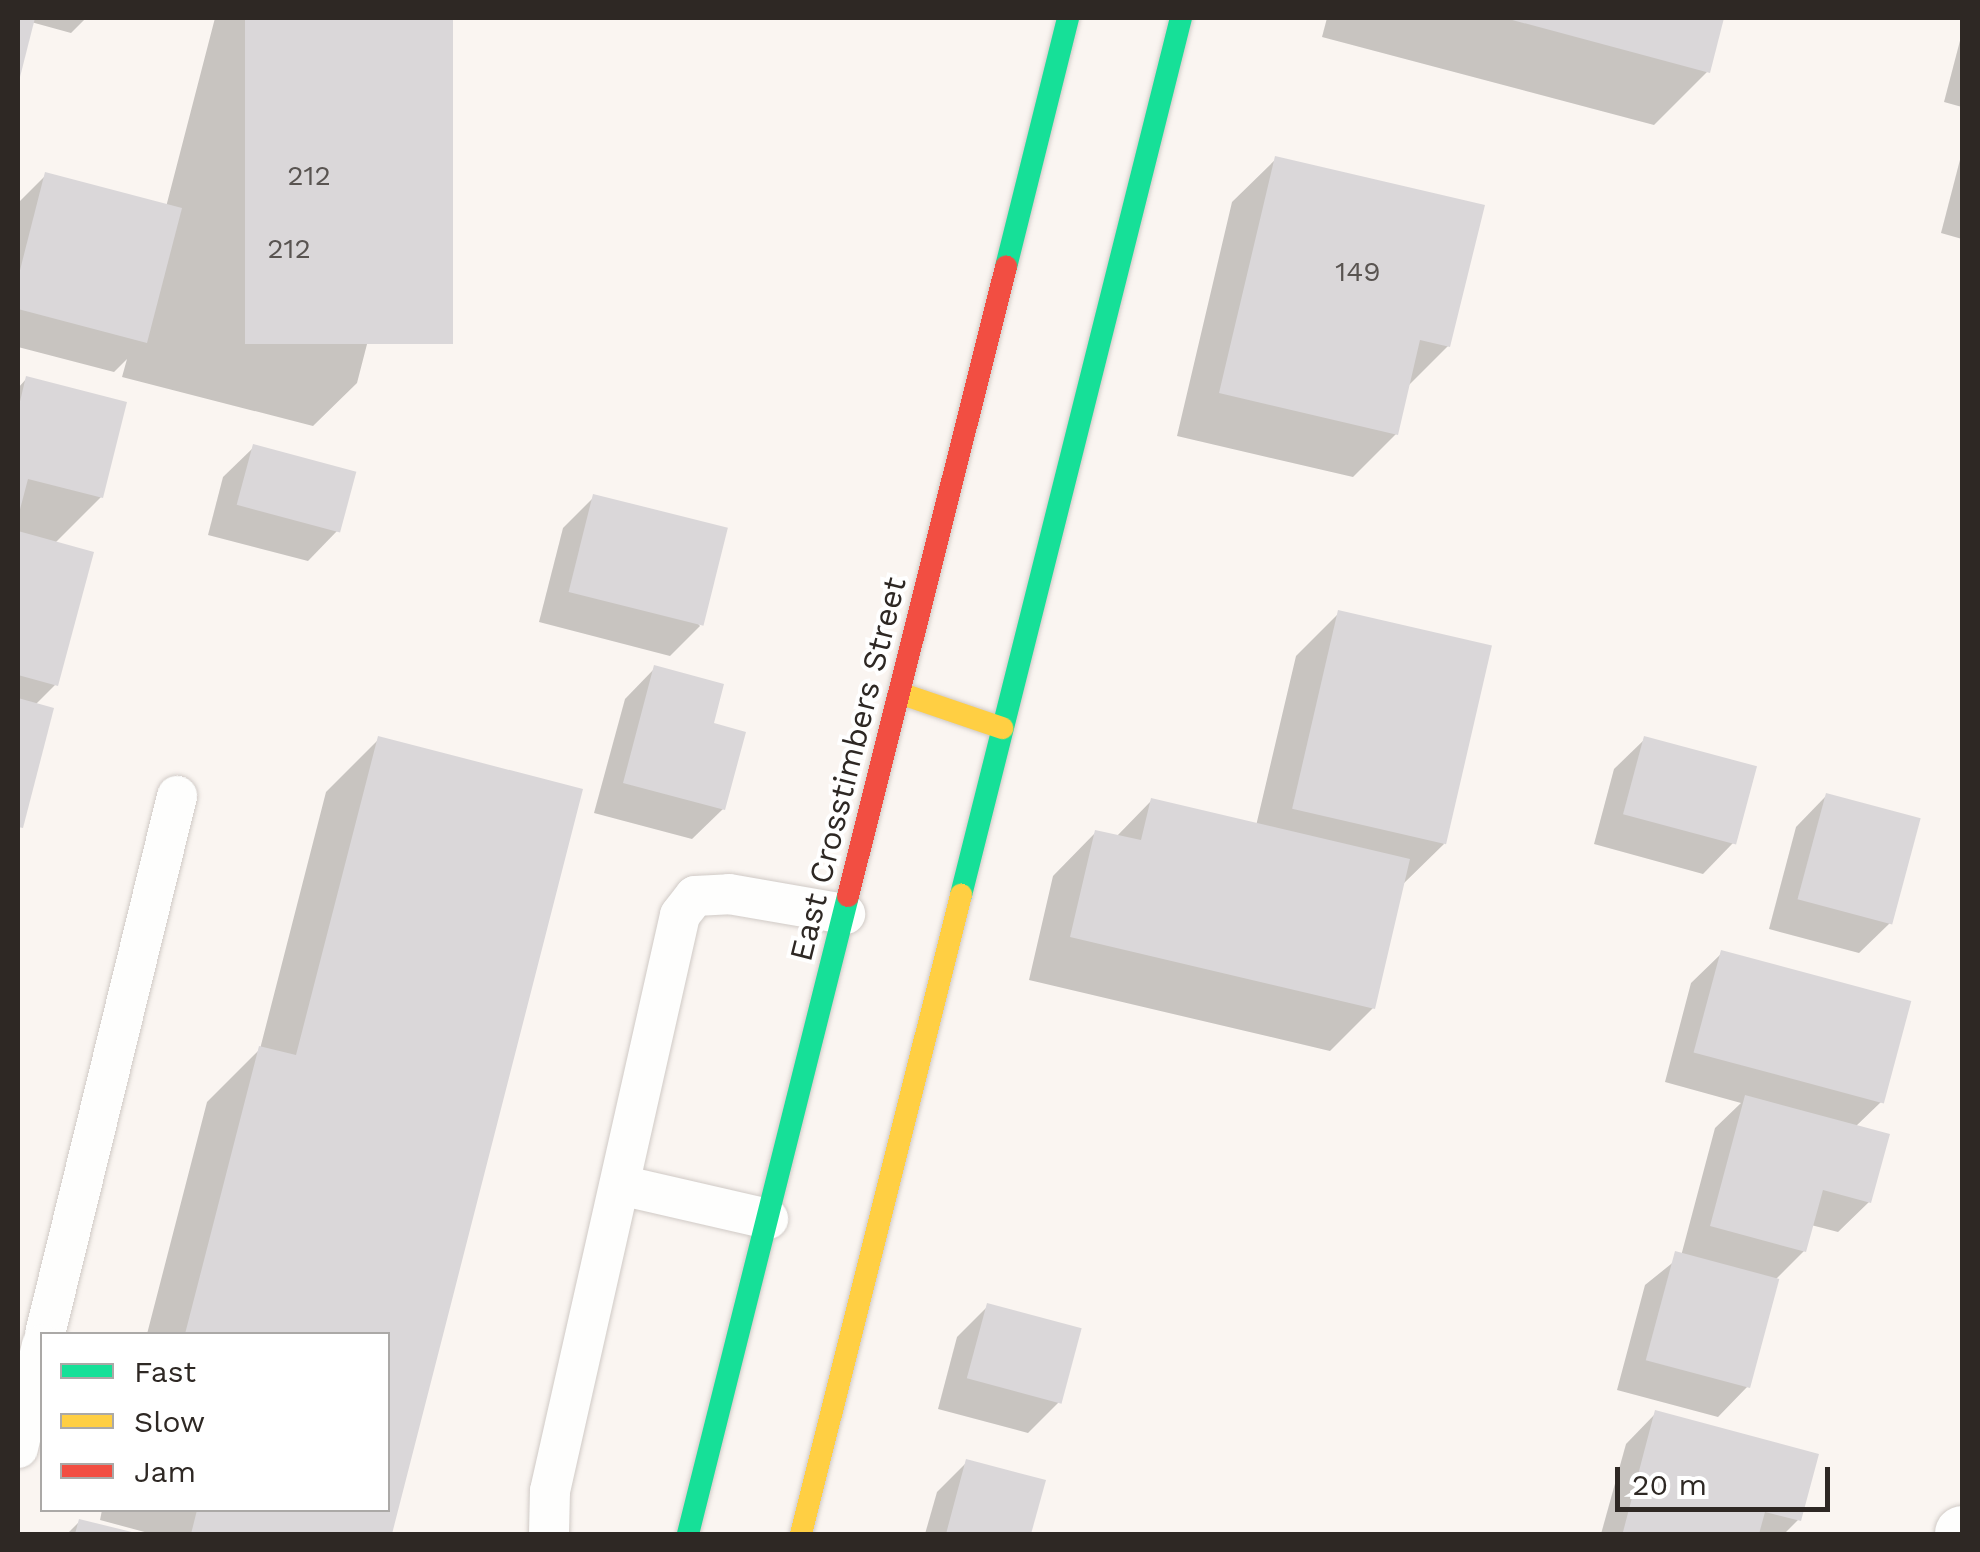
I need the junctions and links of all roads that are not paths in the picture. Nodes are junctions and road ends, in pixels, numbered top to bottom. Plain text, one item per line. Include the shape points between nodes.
1 (1068, 18) edge
2 (1180, 18) edge
3 (902, 694) junction
4 (1002, 728) junction
5 (177, 796) dead end
6 (845, 914) junction
7 (620, 1186) junction
8 (768, 1219) junction
9 (45, 1332) edge
10 (40, 1354) edge
11 (18, 1448) edge
12 (549, 1534) edge
13 (688, 1534) edge
14 (800, 1534) edge

1 - 3 main road, East Crosstimbers Street
2 - 4 main road
3 - 4 main road
3 - 6 main road, East Crosstimbers Street
4 - 14 main road
5 - 9 lane
6 - 7 lane via 728,894 694,896 680,915
6 - 8 main road, East Crosstimbers Street
7 - 8 lane
7 - 12 lane via 550,1491
8 - 13 main road, East Crosstimbers Street
10 - 11 lane

